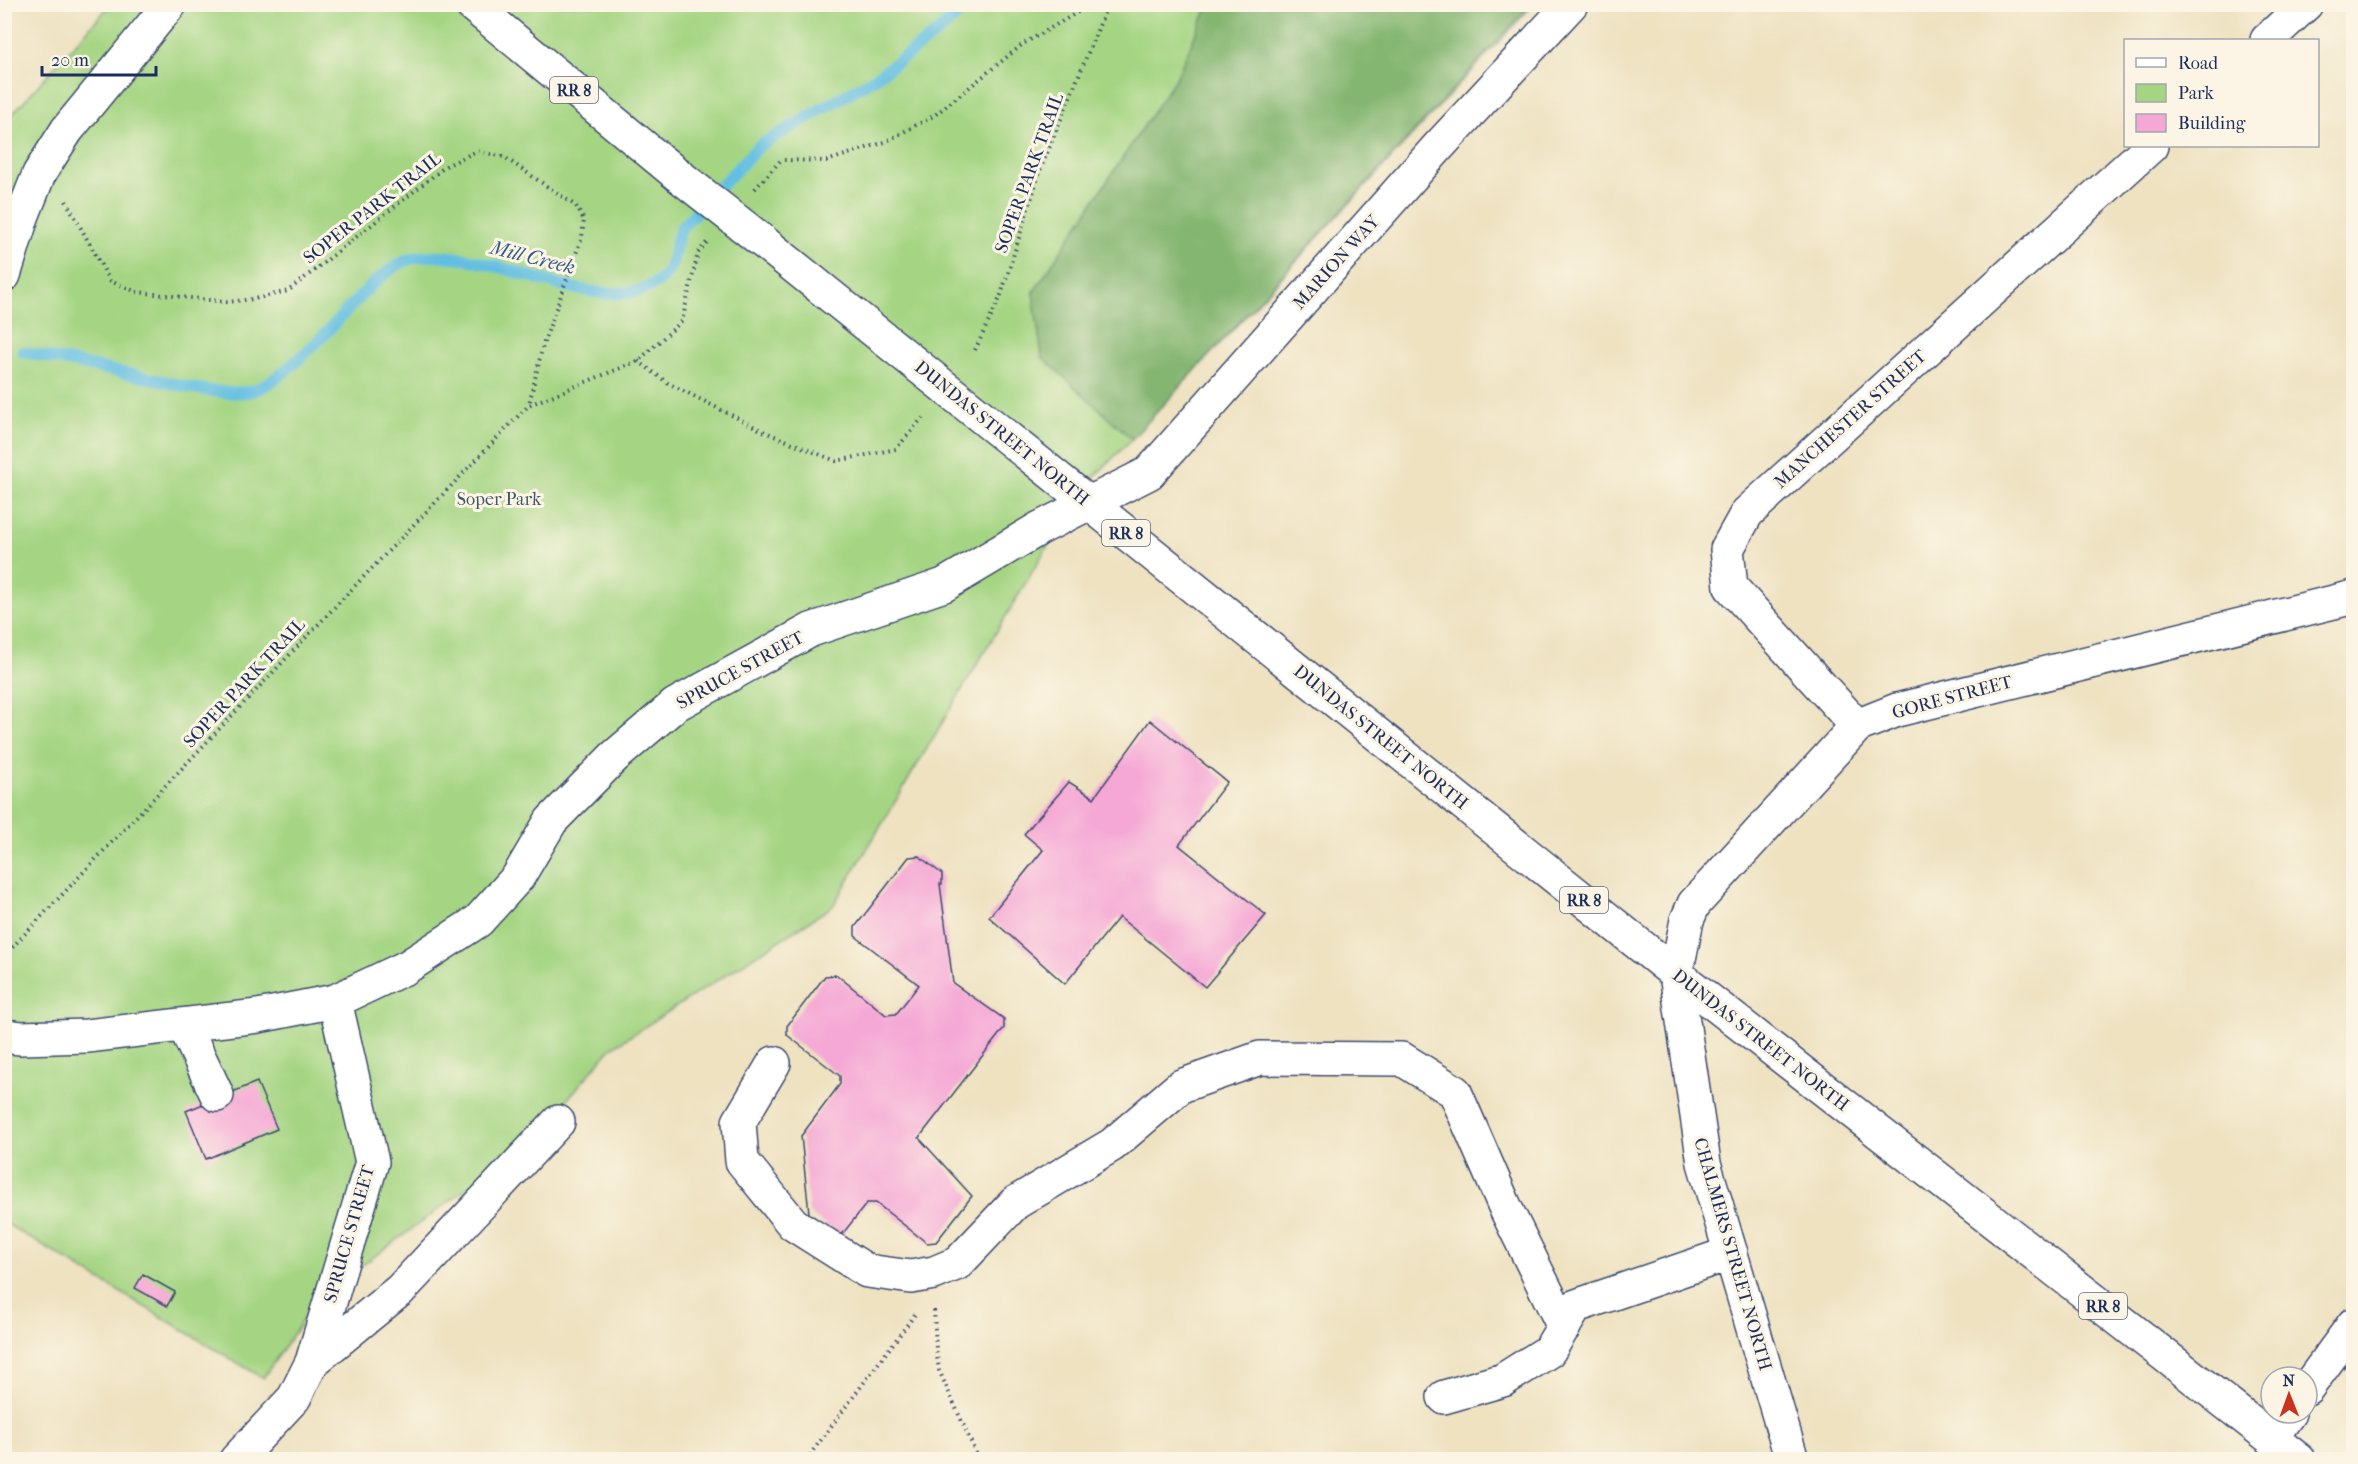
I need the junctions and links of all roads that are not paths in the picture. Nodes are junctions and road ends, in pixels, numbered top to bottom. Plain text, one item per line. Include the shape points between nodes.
1 (170, 4) edge
2 (471, 4) edge
3 (1571, 4) edge
4 (2306, 4) edge
5 (2268, 39) edge
6 (2150, 147) edge
7 (4, 275) edge
8 (1089, 503) junction
9 (2354, 597) edge
10 (1857, 726) junction
11 (1676, 974) junction
12 (335, 1000) junction
13 (184, 1024) junction
14 (4, 1036) edge
15 (774, 1063) dead end
16 (217, 1095) dead end
17 (558, 1122) dead end
18 (1731, 1253) junction
19 (2354, 1324) edge
20 (1564, 1327) junction
21 (312, 1362) junction
22 (2319, 1372) edge
23 (1444, 1396) dead end
24 (2259, 1409) edge
25 (2280, 1425) edge
26 (236, 1460) edge
27 (1792, 1460) edge
28 (2299, 1460) edge

1 - 7 street via 67,130 39,174
2 - 8 street, DUNDAS STREET NORTH / RR 8, bridge via 678,175
3 - 8 street, MARION WAY via 1438,147 1149,473
4 - 5 street
6 - 10 street, MANCHESTER STREET via 1747,513 1727,549 1731,586
8 - 11 street, DUNDAS STREET NORTH / RR 8
8 - 12 street, SPRUCE STREET via 944,585 811,630 675,705 614,757 551,821 518,877 478,921 407,966
9 - 10 street, GORE STREET via 1897,710
10 - 11 street, GORE STREET via 1694,904
11 - 18 street, CHALMERS STREET NORTH via 1704,1163
11 - 24 street, DUNDAS STREET NORTH / RR 8
12 - 13 street, SPRUCE STREET via 258,1016
12 - 21 street, SPRUCE STREET via 372,1162
13 - 14 street, SPRUCE STREET via 87,1036
13 - 16 street
15 - 20 street via 739,1122 742,1161 793,1224 867,1271 934,1281 958,1263 1015,1203 1112,1145 1181,1086 1260,1058 1402,1059 1455,1092
17 - 21 street, SPRUCE STREET via 400,1290
18 - 20 street via 1576,1305
18 - 27 street, CHALMERS STREET NORTH
19 - 22 street
20 - 23 street via 1549,1351 1503,1380
21 - 26 street, SPRUCE STREET via 294,1398
25 - 28 street, DUNDAS STREET NORTH / RR 8

